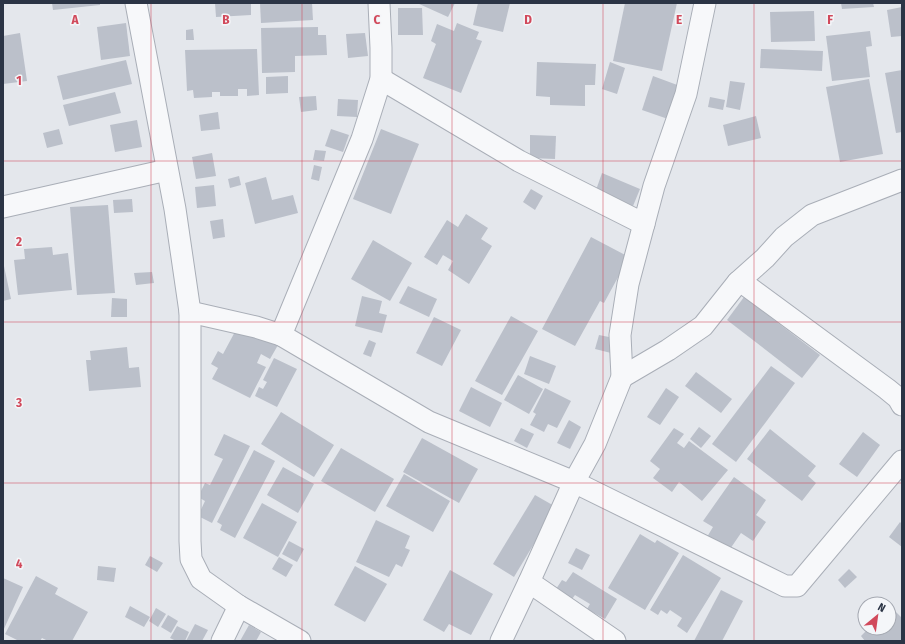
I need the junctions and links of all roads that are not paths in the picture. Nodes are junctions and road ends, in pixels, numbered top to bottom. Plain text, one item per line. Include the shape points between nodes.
1 (136, 3) edge
2 (379, 3) edge
3 (706, 3) edge
4 (381, 79) junction
5 (168, 170) junction
6 (902, 180) edge
7 (3, 207) edge
8 (644, 224) junction
9 (738, 282) junction
10 (190, 312) junction
11 (281, 335) junction
12 (622, 376) junction
13 (902, 405) edge
14 (902, 461) edge
15 (574, 482) junction
16 (530, 582) junction
17 (239, 606) junction
18 (222, 641) edge
19 (300, 641) edge
20 (501, 641) edge
21 (615, 641) edge

1 - 5 street
2 - 4 street
3 - 8 street via 686,94 654,186
4 - 8 street via 519,161
4 - 11 street via 362,139
5 - 7 street
5 - 10 street
6 - 9 street via 812,215 784,237
8 - 12 street via 628,284 620,335
9 - 12 street via 703,326 668,350
9 - 13 street via 743,283 887,389
10 - 11 street
10 - 17 street via 191,559 201,579
11 - 15 street via 429,422
12 - 15 street via 595,444
14 - 15 street via 797,586 785,586
15 - 16 street
16 - 20 street
16 - 21 street
17 - 18 street
17 - 19 street

